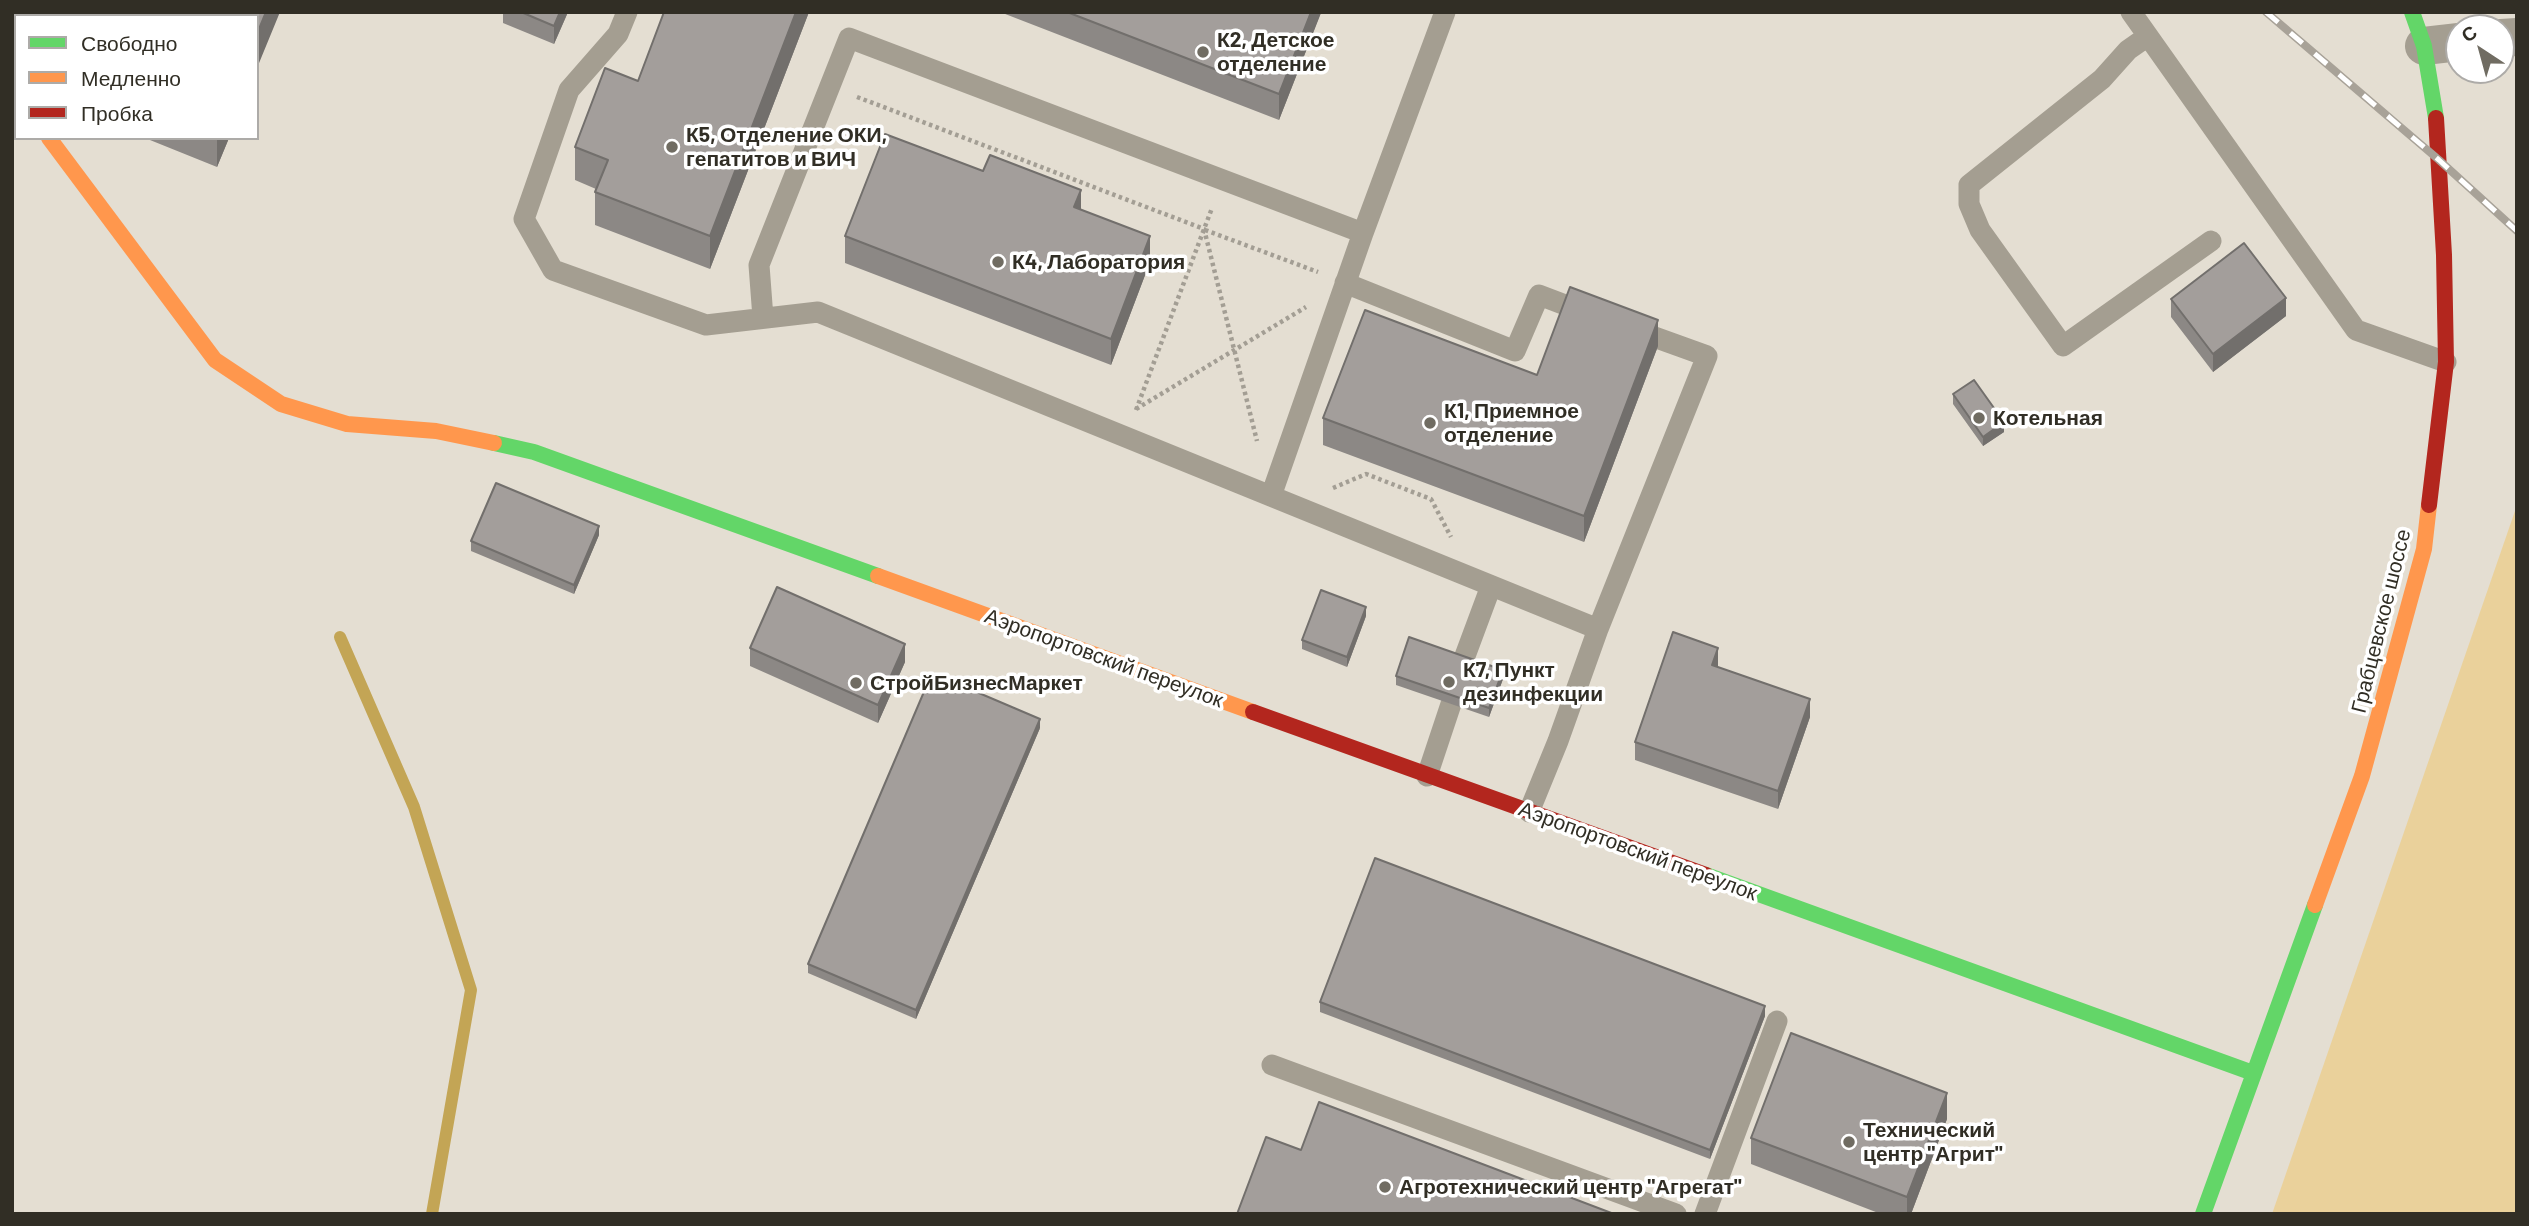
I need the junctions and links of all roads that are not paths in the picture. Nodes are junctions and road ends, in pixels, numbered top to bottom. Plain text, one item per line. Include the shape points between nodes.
1 (627, 12) edge
2 (1445, 12) edge
3 (2131, 12) edge
4 (2432, 33) edge
5 (2148, 36) junction
6 (50, 140) edge
7 (1363, 233) junction
8 (2211, 241) dead end
9 (1345, 283) junction
10 (763, 318) junction
11 (2446, 362) junction
12 (1271, 496) junction
13 (1482, 582) junction
14 (1598, 629) junction
15 (1462, 664) edge
16 (1451, 704) edge
17 (1427, 776) junction
18 (1529, 812) junction
19 (1777, 1020) dead end
20 (1272, 1065) dead end
21 (2253, 1073) junction
22 (1676, 1214) edge
23 (1706, 1214) edge
24 (2203, 1214) edge

1 - 10 lane via 618,34 569,90 524,219 553,270 706,326
2 - 7 lane
3 - 5 lane
4 - 11 street, Грабцевское шоссе
5 - 8 lane via 2102,79 1969,185 1969,204 1980,230 2063,346
5 - 11 lane via 2356,330
6 - 17 street, Аэропортовский переулок via 215,360 281,404 347,424 436,431 534,452
7 - 9 lane
7 - 10 lane via 849,38 759,265
9 - 12 lane
9 - 14 lane via 1515,351 1539,295 1707,356
10 - 12 lane via 818,312
11 - 21 street, Грабцевское шоссе via 2424,549 2362,776
12 - 13 lane
13 - 14 lane
13 - 15 lane
14 - 18 lane
16 - 17 lane
17 - 18 street, Аэропортовский переулок
18 - 21 street, Аэропортовский переулок
19 - 23 lane
20 - 22 lane
21 - 24 street, Грабцевское шоссе

